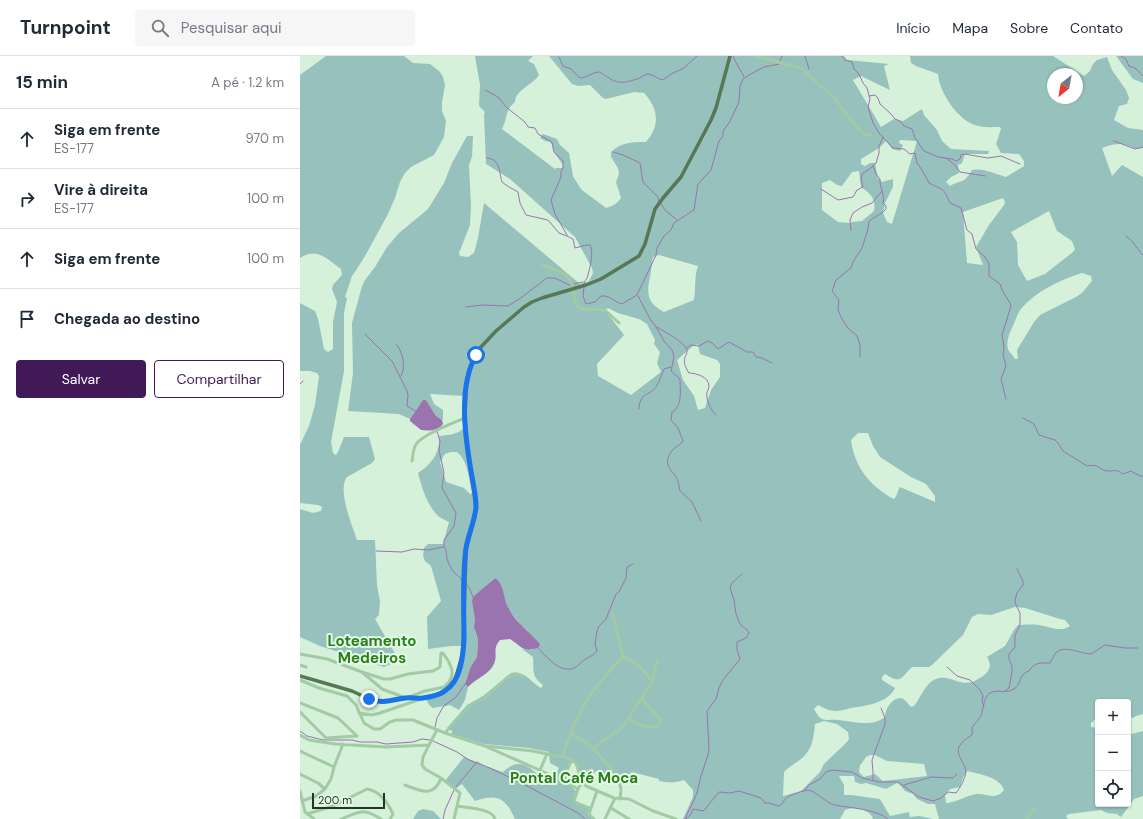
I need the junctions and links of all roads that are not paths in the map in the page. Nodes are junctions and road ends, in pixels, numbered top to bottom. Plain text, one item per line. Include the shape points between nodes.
1 (730, 56) edge
2 (755, 56) edge
3 (870, 135) dead end
4 (543, 265) dead end
5 (573, 288) junction
6 (619, 324) dead end
7 (465, 418) junction
8 (412, 461) dead end
9 (613, 614) dead end
10 (300, 654) edge
11 (623, 658) junction
12 (657, 661) dead end
13 (300, 665) edge
14 (306, 667) dead end
15 (362, 672) junction
16 (300, 676) edge
17 (523, 677) dead end
18 (300, 680) edge
19 (652, 682) junction
20 (406, 698) junction
21 (422, 698) junction
22 (641, 698) junction
23 (300, 703) edge
24 (306, 704) junction
25 (300, 712) edge
26 (360, 714) junction
27 (628, 719) junction
28 (437, 730) junction
29 (445, 733) junction
30 (571, 733) junction
31 (300, 735) edge
32 (430, 742) junction
33 (344, 744) junction
34 (485, 746) junction
35 (592, 748) junction
36 (300, 751) edge
37 (547, 754) junction
38 (562, 756) junction
39 (572, 760) junction
40 (334, 766) junction
41 (540, 770) junction
42 (300, 774) edge
43 (441, 778) junction
44 (562, 780) junction
45 (582, 782) junction
46 (405, 785) dead end
47 (325, 789) junction
48 (578, 789) junction
49 (300, 791) edge
50 (597, 791) junction
51 (615, 798) junction
52 (620, 799) junction
53 (302, 801) junction
54 (457, 806) junction
55 (611, 808) junction
56 (1036, 809) dead end
57 (590, 813) junction
58 (307, 814) junction
59 (666, 818) edge
60 (314, 819) edge
61 (341, 819) edge
62 (381, 819) edge
63 (390, 819) edge
64 (454, 819) edge
65 (495, 819) edge
66 (594, 819) edge
67 (606, 819) edge
68 (629, 819) edge
69 (676, 819) edge
70 (1027, 819) edge

1 - 5 main road via 711,120 681,177 655,209 639,256 601,279
2 - 3 street via 801,68 835,99 858,129
4 - 5 street via 565,274
5 - 6 street via 576,306 606,311
5 - 7 main road via 524,307 485,342 468,374
7 - 8 street via 418,442
7 - 21 main road via 476,509 466,550 463,653 455,680 450,687 441,694
9 - 11 street
10 - 15 street via 327,659
11 - 19 street via 632,660
11 - 30 street via 602,680 586,703
12 - 19 street
13 - 14 street
15 - 20 street via 382,689
15 - 20 street via 390,679 433,671 440,667 443,653 452,670 449,682 444,687
16 - 20 main road via 352,691 377,702
17 - 29 street via 517,674 508,677 486,697 474,703
18 - 26 street via 346,696 356,705
19 - 22 street
20 - 21 main road
21 - 26 street via 380,713
22 - 27 street
22 - 27 street via 660,719 660,723 653,727 639,725
23 - 24 street
24 - 25 street
24 - 25 street via 338,718 357,736 326,738
26 - 28 street via 374,730 390,722 407,720
27 - 35 street via 623,726
28 - 29 street
28 - 32 street
29 - 34 street
30 - 35 street
30 - 38 street
31 - 33 street via 309,740
32 - 33 street via 386,747
32 - 43 street via 422,765
33 - 40 street
34 - 37 street
34 - 41 street
35 - 52 street via 620,782
36 - 40 street
37 - 38 street
37 - 41 street
38 - 39 street
39 - 44 street
39 - 45 street via 576,763
40 - 47 street
41 - 44 street
42 - 47 street
43 - 46 street via 436,788 430,791
43 - 54 street via 459,792
44 - 48 street
45 - 48 street
45 - 50 street
47 - 53 street via 316,796
48 - 57 street via 574,801 588,807
49 - 53 street
50 - 51 street
50 - 57 street
51 - 52 street
51 - 55 street
52 - 59 street via 629,799
53 - 58 street
54 - 64 street
54 - 65 street via 486,811
55 - 67 street
55 - 68 street
56 - 70 street
57 - 66 street
58 - 60 street
58 - 63 street via 333,806 367,789 378,793 382,798 393,814
59 - 69 street
61 - 62 street via 368,812

